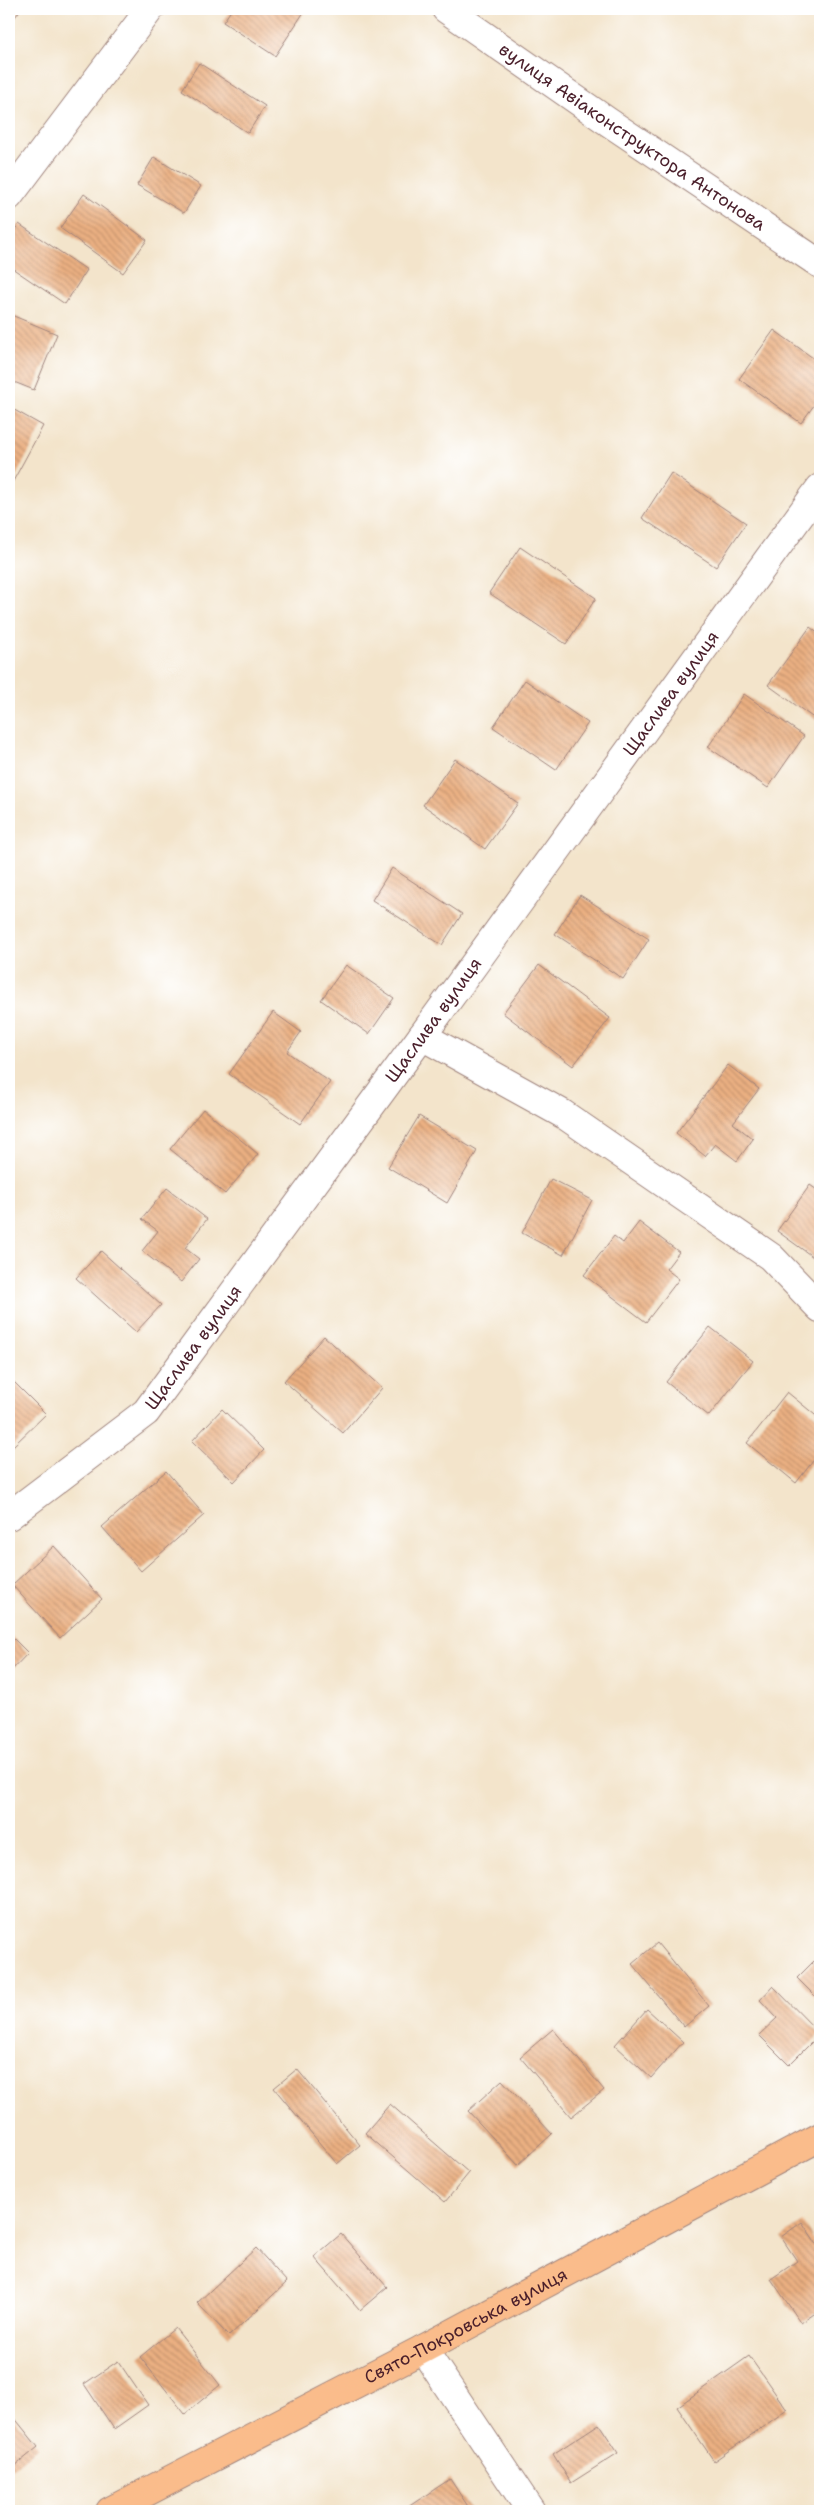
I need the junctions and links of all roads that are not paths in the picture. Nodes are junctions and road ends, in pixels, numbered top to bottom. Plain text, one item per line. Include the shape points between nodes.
1 (150, 9) edge
2 (446, 9) edge
3 (9, 196) edge
4 (820, 264) edge
5 (820, 488) edge
6 (422, 1036) junction
7 (820, 1308) edge
8 (9, 1516) edge
9 (820, 2137) edge
10 (423, 2349) junction
11 (110, 2511) edge
12 (531, 2511) edge

1 - 3 street
2 - 4 street, вулиця Авіаконструктора Антонова
5 - 6 street, Щаслива вулиця
6 - 7 street via 563,1114 771,1257
6 - 8 street, Щаслива вулиця via 146,1412
9 - 10 main road, Свято-Покровська вулиця
10 - 11 main road, Свято-Покровська вулиця
10 - 12 street

